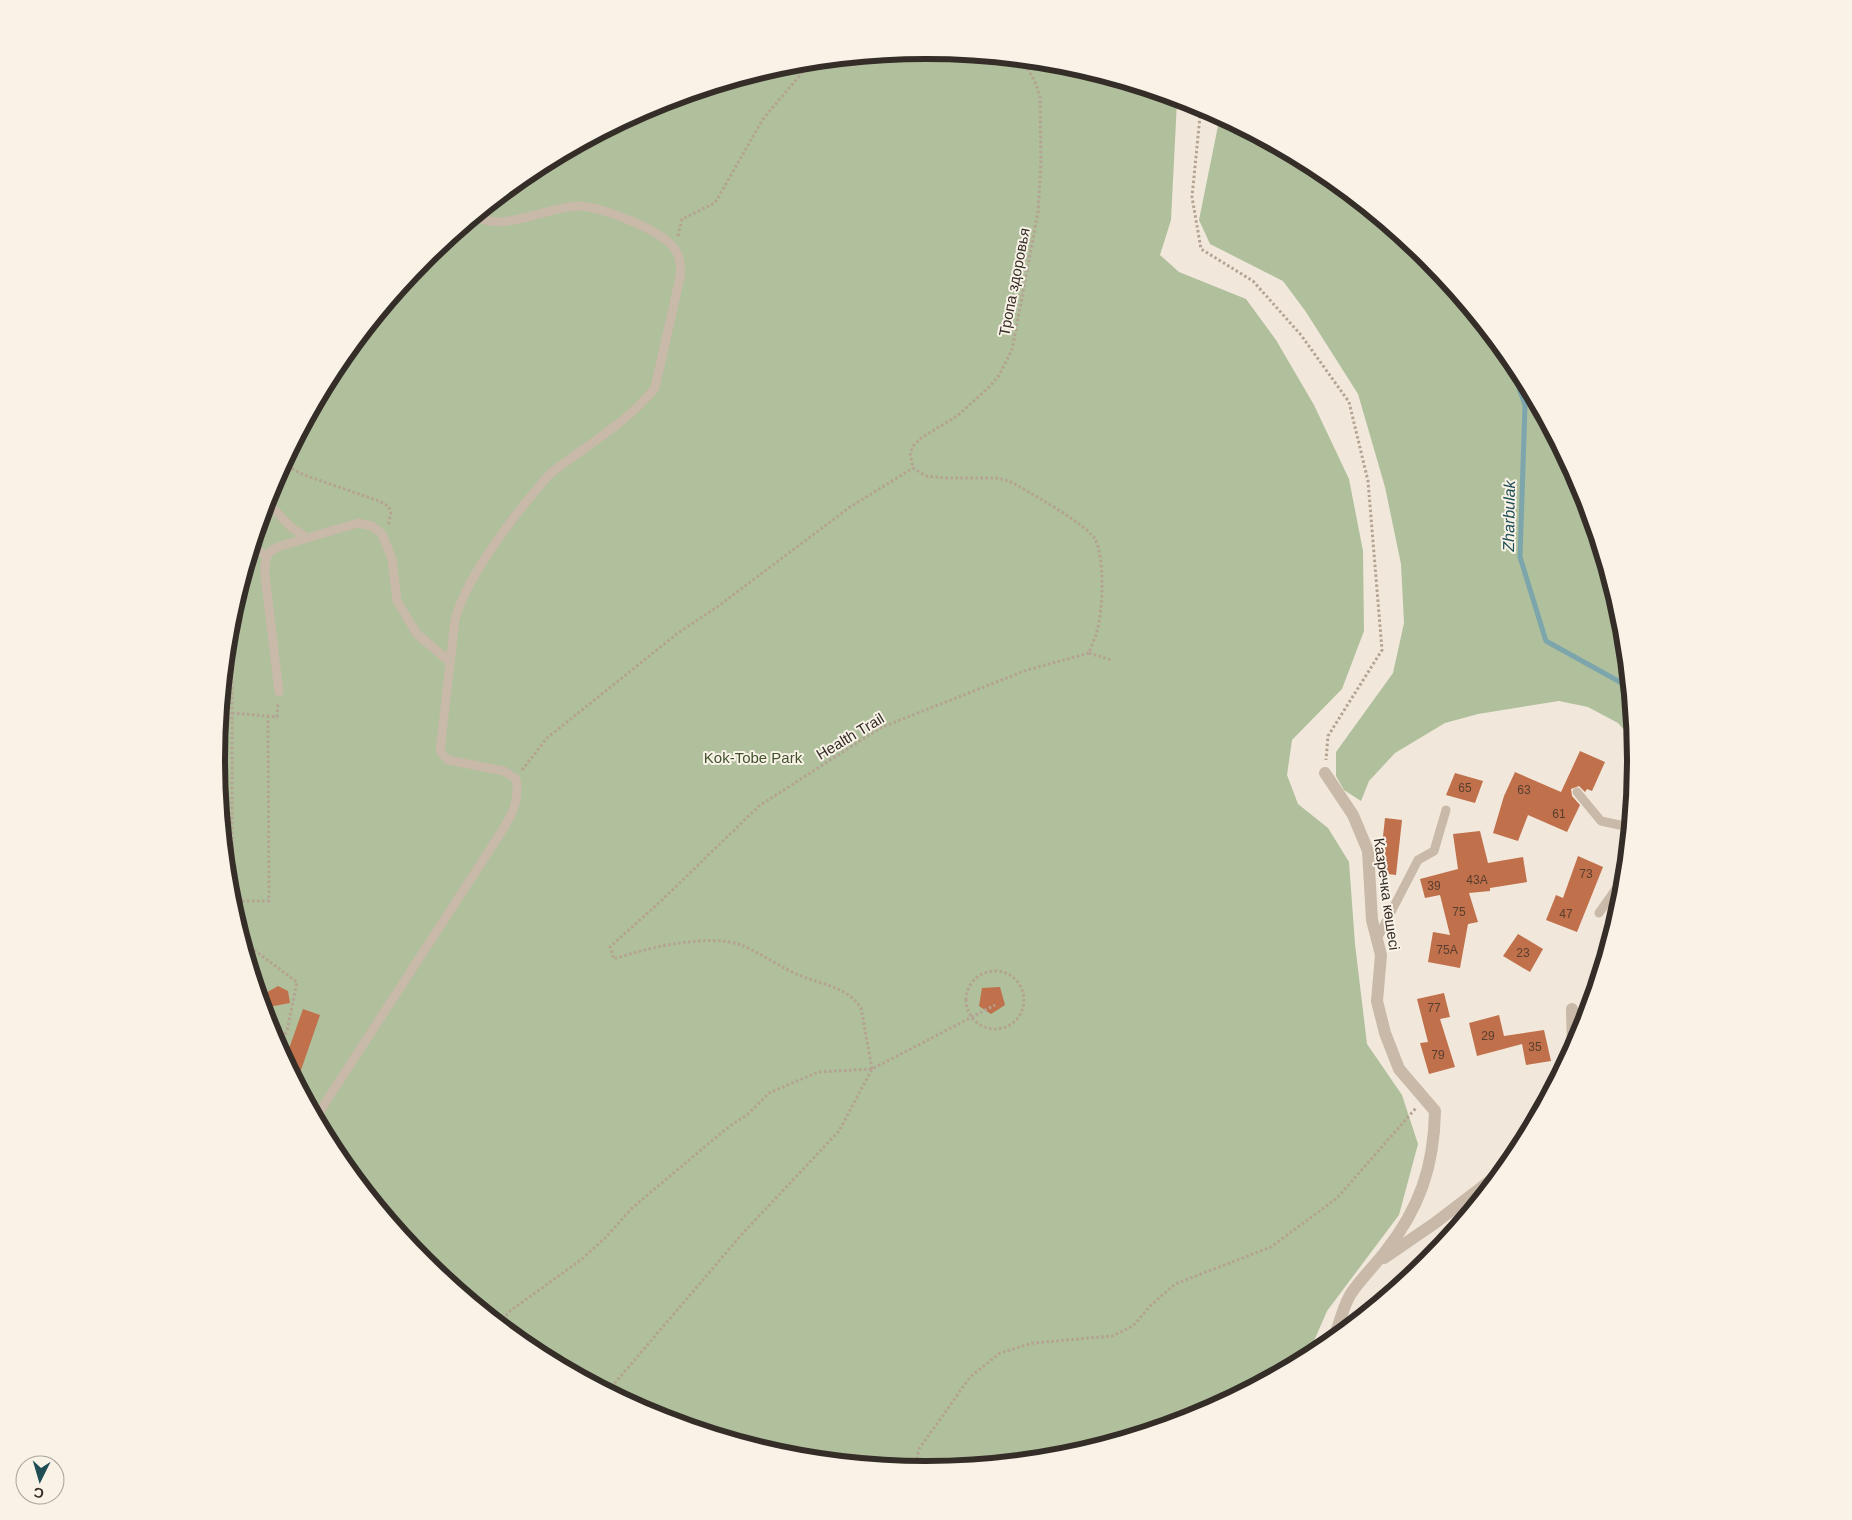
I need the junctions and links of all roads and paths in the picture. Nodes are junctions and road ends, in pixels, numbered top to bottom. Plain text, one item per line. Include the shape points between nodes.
1 (1026, 66) edge
2 (805, 70) edge
3 (1200, 115) edge
4 (481, 219) edge
5 (676, 250) junction
6 (289, 467) edge
7 (913, 468) junction
8 (272, 507) edge
9 (382, 534) junction
10 (307, 538) junction
11 (257, 551) edge
12 (266, 556) junction
13 (1089, 653) junction
14 (1111, 660) dead end
15 (450, 662) junction
16 (230, 673) edge
17 (279, 692) joint
18 (232, 713) junction
19 (268, 716) junction
20 (1324, 773) joint
21 (516, 779) junction
22 (1577, 792) dead end
23 (1446, 810) dead end
24 (232, 822) junction
25 (228, 823) edge
26 (1624, 826) edge
27 (232, 858) edge
28 (1615, 890) edge
29 (239, 903) edge
30 (1599, 913) dead end
31 (1377, 939) junction
32 (250, 946) edge
33 (995, 1005) dead end
34 (1572, 1010) dead end
35 (972, 1018) junction
36 (1573, 1031) edge
37 (282, 1038) edge
38 (872, 1069) junction
39 (1424, 1098) junction
40 (320, 1112) edge
41 (1482, 1187) edge
42 (1376, 1263) junction
43 (503, 1319) edge
44 (1338, 1327) edge
45 (612, 1387) edge
46 (917, 1461) edge

1 - 7 path, Тропа здоровья via 1040,97 1041,162 1038,212 1016,334 1006,362 988,388 957,416 914,444 910,453
2 - 5 path via 763,119 716,203 682,219
3 - 20 path via 1192,197 1201,249 1253,281 1301,335 1349,402 1368,481 1382,650 1328,736
4 - 5 lane via 493,223 564,207 596,209 661,236
5 - 15 lane via 681,266 680,277 656,388 633,410 550,474 509,524 458,607
6 - 9 path via 388,506 390,520
7 - 13 path via 926,476 1009,481 1084,527 1094,539 1100,564 1098,631
7 - 21 path via 850,507 678,633 547,738
8 - 10 lane
9 - 10 lane via 372,526 358,524
9 - 15 lane via 392,559 397,601 417,634
10 - 12 lane via 276,547
11 - 12 lane
12 - 17 lane via 265,575
13 - 14 path
13 - 38 path, Health Trail via 1027,670 880,728 759,806 610,947 614,960 645,948 723,941 740,945 798,975 841,989 861,1008
15 - 21 lane via 440,751 448,760 504,771
16 - 18 path
17 - 19 path via 277,717
18 - 19 path
18 - 24 path
19 - 29 path via 269,901
20 - 31 street, Казречка көшесі via 1353,815 1363,836 1368,852 1372,920
21 - 40 lane via 519,794 512,814
22 - 26 lane via 1601,821
23 - 31 lane via 1434,851 1418,860
24 - 25 path
24 - 27 path
28 - 30 lane
31 - 39 street, Казречка көшесі via 1381,955 1377,1001 1384,1033 1399,1069
32 - 37 path via 297,982 287,1032
33 - 35 path
34 - 36 street
35 - 35 path via 984,1026 999,1028 1009,1025 1022,1009 1021,989 1016,980 999,971 980,975 972,981 966,999
35 - 38 path
38 - 43 path via 818,1072 769,1093 748,1114 632,1208 582,1259
38 - 45 path via 839,1131 743,1233
39 - 42 street, Казречка көшесі via 1435,1111 1427,1177 1414,1208
39 - 46 path via 1337,1198 1271,1247 1175,1284 1133,1326 1112,1336 1034,1343 1000,1353 970,1377 919,1449
41 - 42 street
42 - 44 street via 1350,1295

